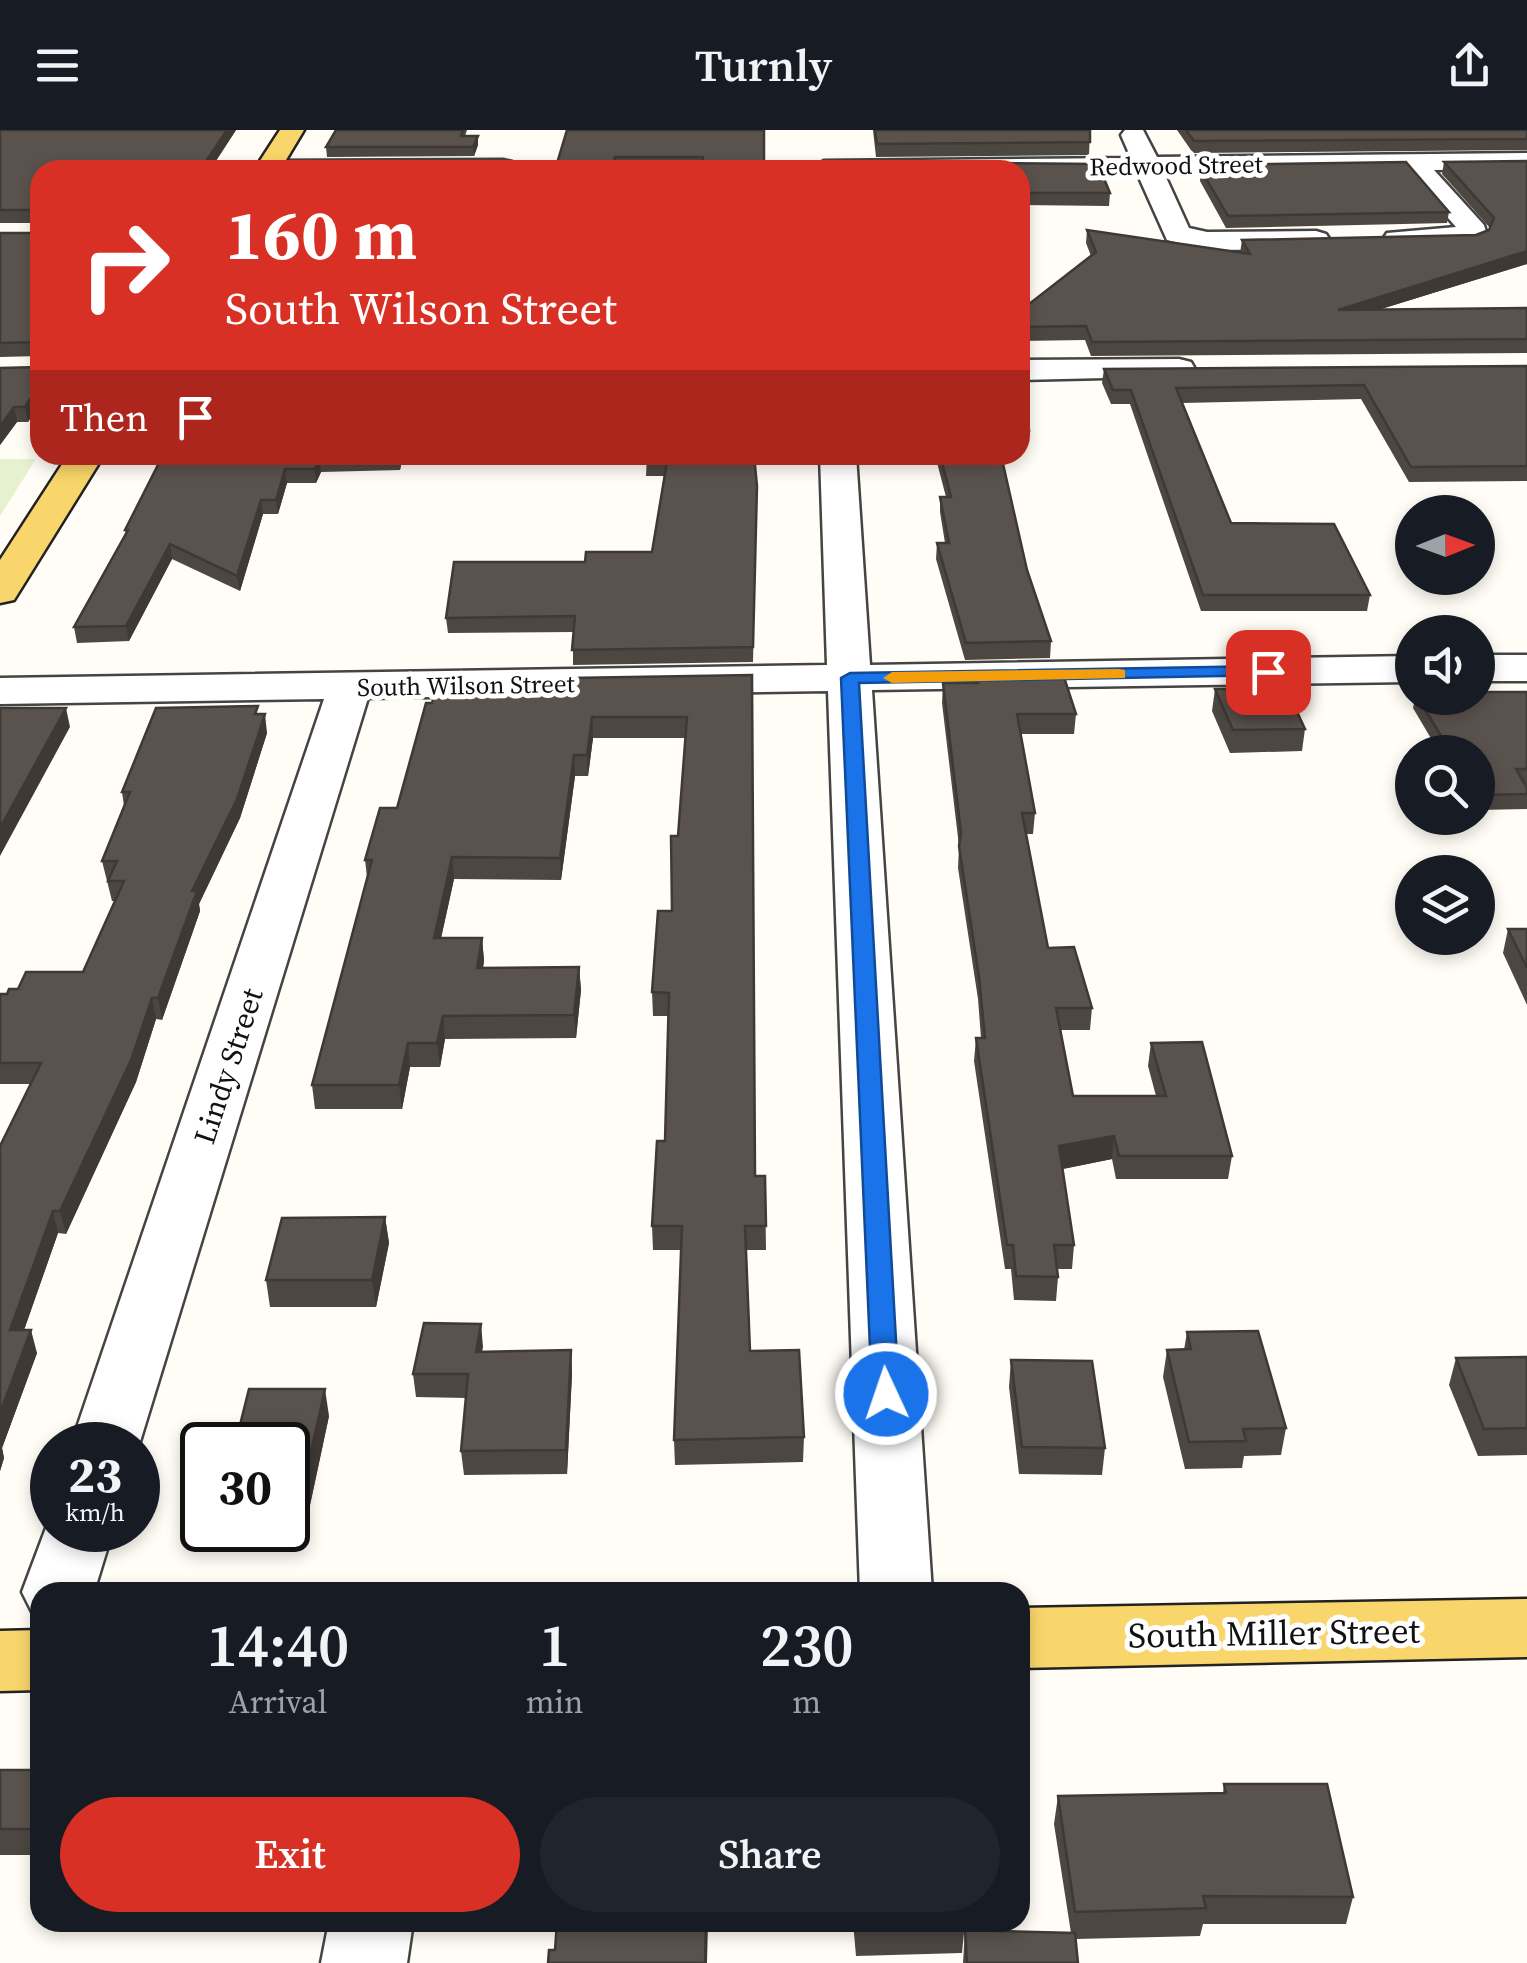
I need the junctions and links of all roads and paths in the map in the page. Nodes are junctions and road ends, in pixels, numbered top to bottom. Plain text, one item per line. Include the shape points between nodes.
1 (292, 130) edge
2 (1132, 130) edge
3 (274, 160) edge
4 (1527, 161) edge
5 (1413, 162) junction
6 (1030, 164) edge
7 (1147, 165) junction
8 (1378, 239) edge
9 (1340, 240) edge
10 (1215, 368) edge
11 (1030, 370) edge
12 (80, 465) edge
13 (839, 465) edge
14 (0, 591) edge
15 (1495, 668) edge
16 (1527, 668) edge
17 (1395, 670) edge
18 (850, 678) junction
19 (350, 687) junction
20 (0, 692) edge
21 (112, 1422) edge
22 (70, 1552) edge
23 (58, 1582) edge
24 (895, 1582) edge
25 (1527, 1628) edge
26 (1030, 1638) edge
27 (369, 1932) edge
28 (364, 1963) edge

1 - 3 main road
2 - 7 street
4 - 5 street, Redwood Street
5 - 7 street, Redwood Street
5 - 8 street via 1473,235
6 - 7 street, Redwood Street
7 - 9 street via 1176,234 1188,239
10 - 11 street
12 - 14 main road
13 - 18 street
15 - 16 street
17 - 18 street, South Wilson Street
18 - 19 street, South Wilson Street
18 - 24 street
19 - 20 street, South Wilson Street
19 - 21 street, Lindy Street
22 - 23 street
25 - 26 main road, South Miller Street
27 - 28 street

